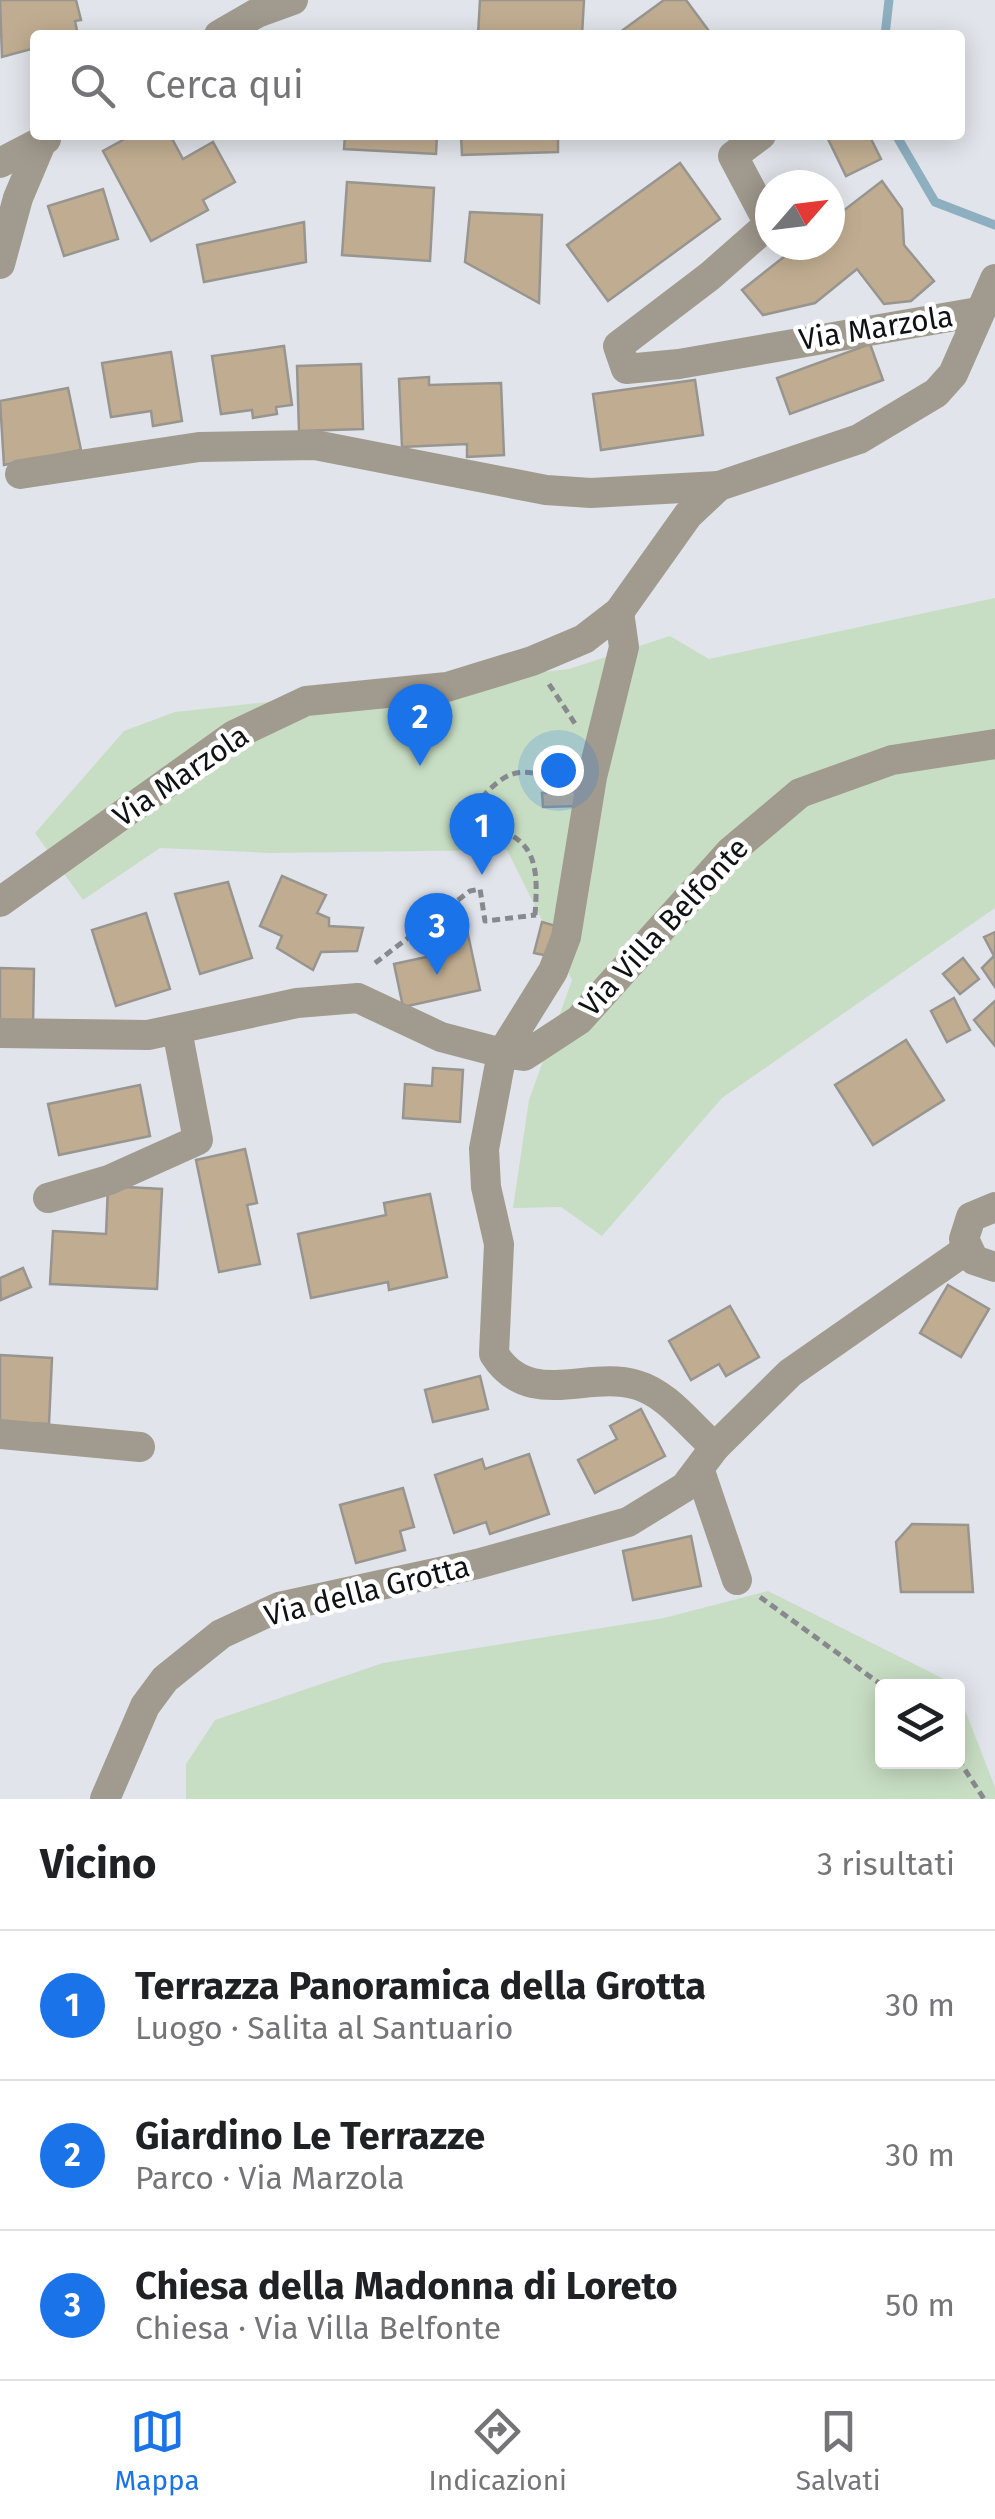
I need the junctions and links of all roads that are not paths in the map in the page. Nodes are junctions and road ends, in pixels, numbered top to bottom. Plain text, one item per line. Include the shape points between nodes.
1 (293, 0) edge
2 (228, 30) edge
3 (43, 140) edge
4 (46, 140) edge
5 (754, 140) edge
6 (0, 163) edge
7 (0, 264) edge
8 (995, 279) edge
9 (978, 312) junction
10 (20, 474) dead end
11 (719, 486) junction
12 (618, 612) junction
13 (995, 744) edge
14 (0, 902) edge
15 (177, 1030) junction
16 (0, 1034) edge
17 (503, 1060) junction
18 (48, 1198) dead end
19 (995, 1207) edge
20 (966, 1250) junction
21 (995, 1268) edge
22 (0, 1434) edge
23 (140, 1447) dead end
24 (708, 1459) junction
25 (737, 1580) road end
26 (105, 1799) edge

1 - 2 street
3 - 6 street
4 - 7 street via 18,198
5 - 9 street, Via Marzola via 733,156 769,224 618,346 626,369
8 - 9 street, Via Marzola
9 - 11 street, Via Marzola via 953,374 936,393 859,439
10 - 11 street, Via Marzola via 199,446 315,445 546,490
11 - 12 street, Via Marzola via 688,515
12 - 14 street, Via Marzola via 584,638 532,662 448,687 306,701 234,735
12 - 17 street via 624,646 592,777 570,910 552,971
13 - 17 street, Via Villa Belfonte via 892,760 800,793 730,852 579,1020 524,1056
15 - 16 street
15 - 17 street, Via Villa Belfonte via 350,993 392,1023
15 - 18 street via 198,1140 109,1180
17 - 24 street via 484,1148 499,1244 494,1354 518,1379 549,1387 631,1383 655,1391
19 - 20 street via 971,1217
20 - 21 street
20 - 24 street, Via della Grotta via 790,1373
22 - 23 street
24 - 25 street
24 - 26 street, Via della Grotta via 664,1502 628,1522 477,1564 279,1607 220,1634 165,1679 145,1706

